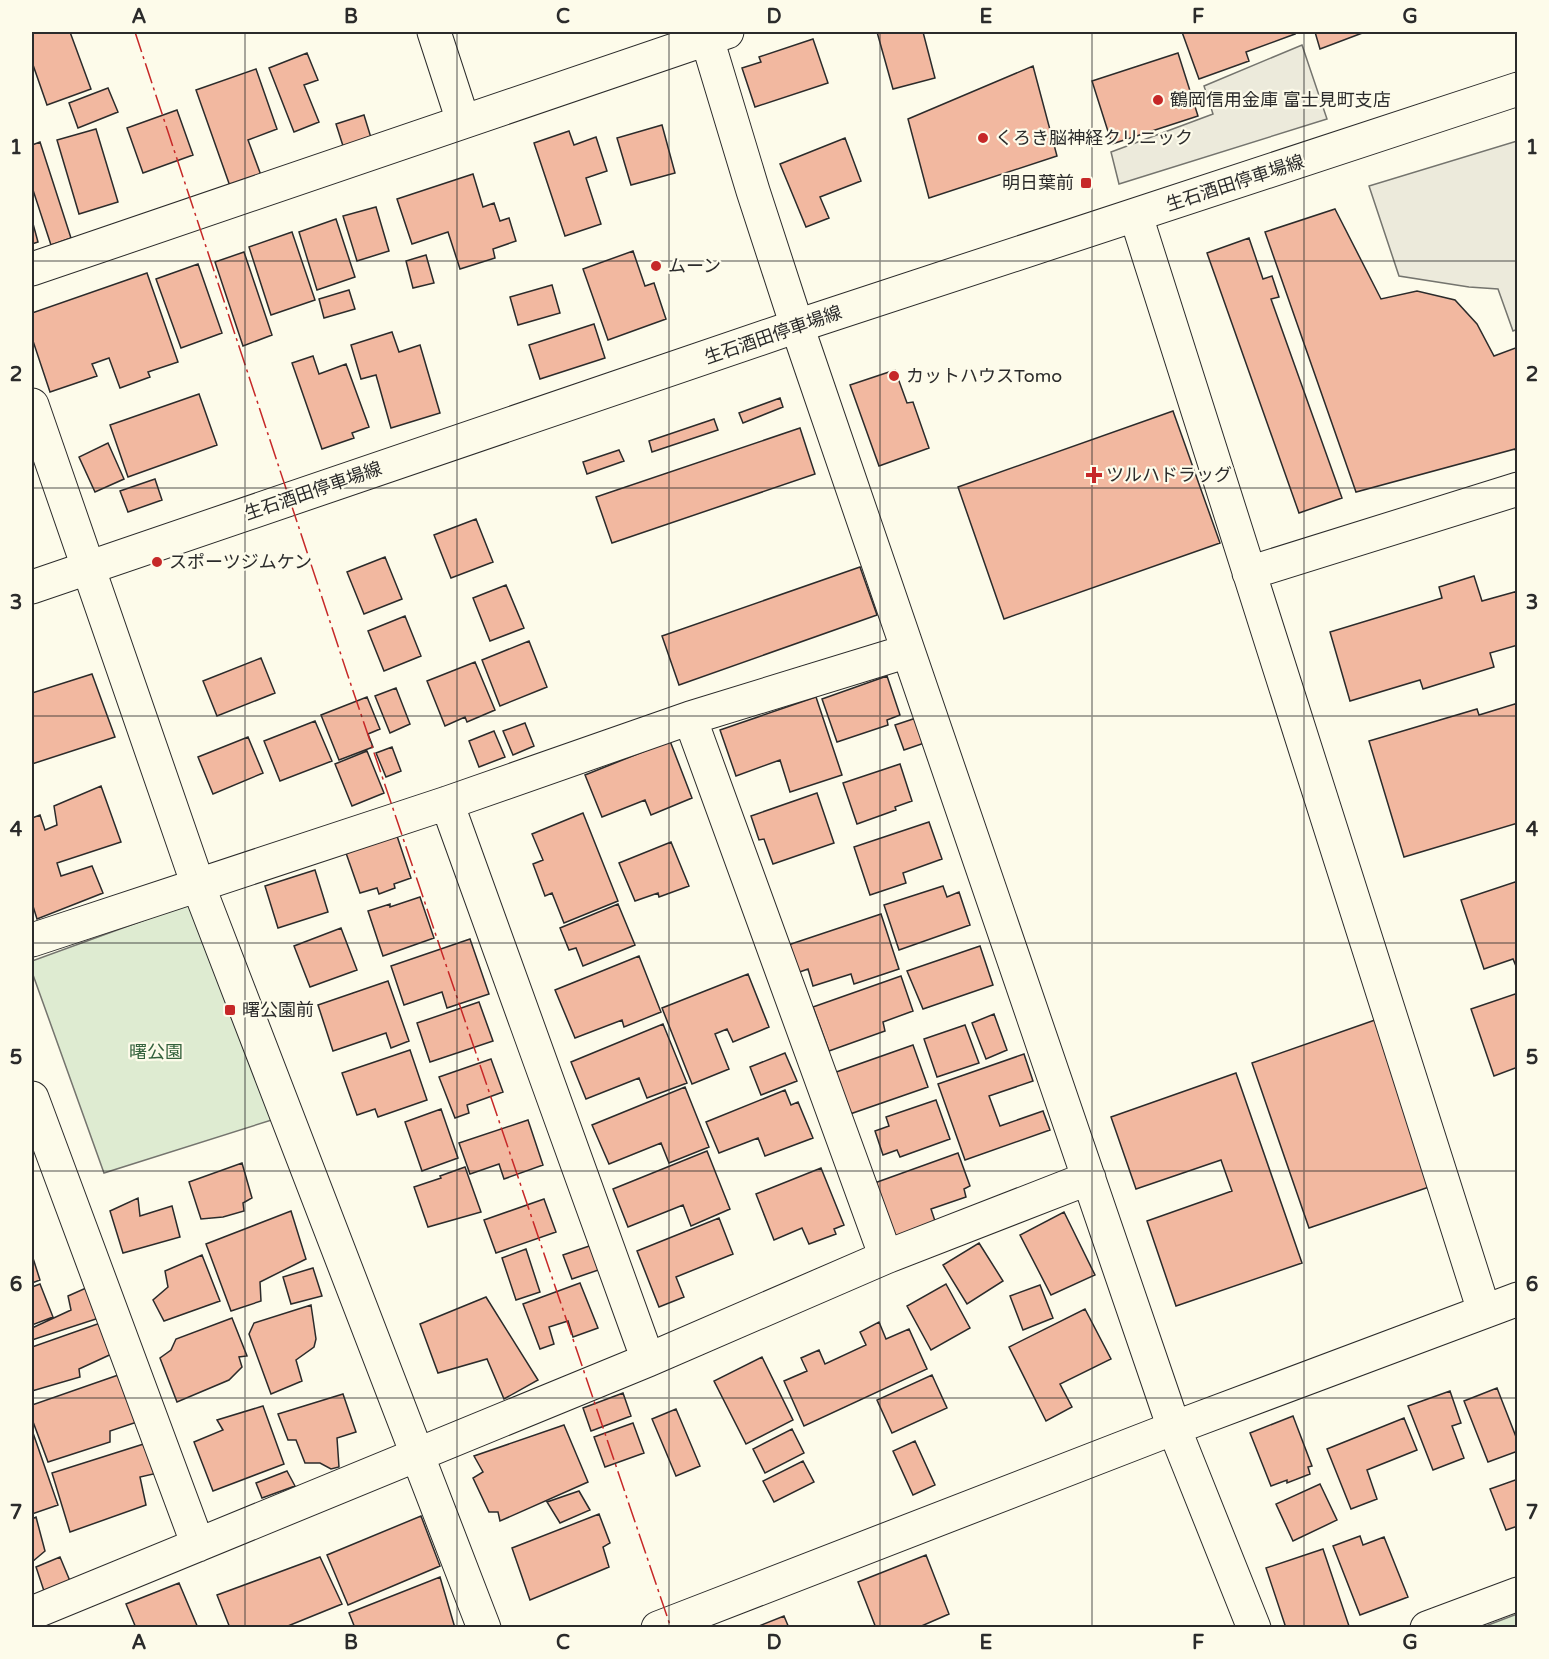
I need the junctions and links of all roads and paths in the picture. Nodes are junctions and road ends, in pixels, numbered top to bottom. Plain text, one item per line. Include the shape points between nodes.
1 (434, 32) edge
2 (713, 34) edge
3 (1518, 89) edge
4 (463, 121) junction
5 (1136, 216) junction
6 (32, 269) edge
7 (797, 326) junction
8 (32, 405) edge
9 (1518, 489) edge
10 (87, 568) junction
11 (1249, 573) junction
12 (32, 586) edge
13 (908, 651) junction
14 (690, 718) junction
15 (447, 803) junction
16 (198, 885) junction
17 (32, 940) edge
18 (32, 1098) edge
19 (1089, 1178) junction
20 (886, 1257) junction
21 (1518, 1299) edge
22 (1484, 1311) junction
23 (648, 1360) junction
24 (1174, 1428) junction
25 (418, 1454) junction
26 (198, 1545) junction
27 (1518, 1594) edge
28 (32, 1613) edge
29 (484, 1628) edge
30 (658, 1628) edge
31 (1254, 1628) edge
32 (1427, 1628) edge

1 - 4 street
2 - 4 street
2 - 7 street via 753,191
3 - 5 street, 生石酒田停車場線
4 - 6 street
5 - 7 street, 生石酒田停車場線
5 - 11 street
7 - 10 street, 生石酒田停車場線
7 - 13 street
8 - 10 street
9 - 11 street
10 - 12 street, 生石酒田停車場線
10 - 16 street
11 - 22 street
13 - 14 street
13 - 19 street
14 - 15 street
14 - 20 street
15 - 16 street
15 - 23 street
16 - 17 street
16 - 25 street
18 - 26 street
19 - 20 street
19 - 24 street
20 - 23 street
21 - 22 street
22 - 24 street
23 - 25 street
24 - 30 street
24 - 31 street
25 - 26 street
25 - 29 street
26 - 28 street
27 - 32 street

